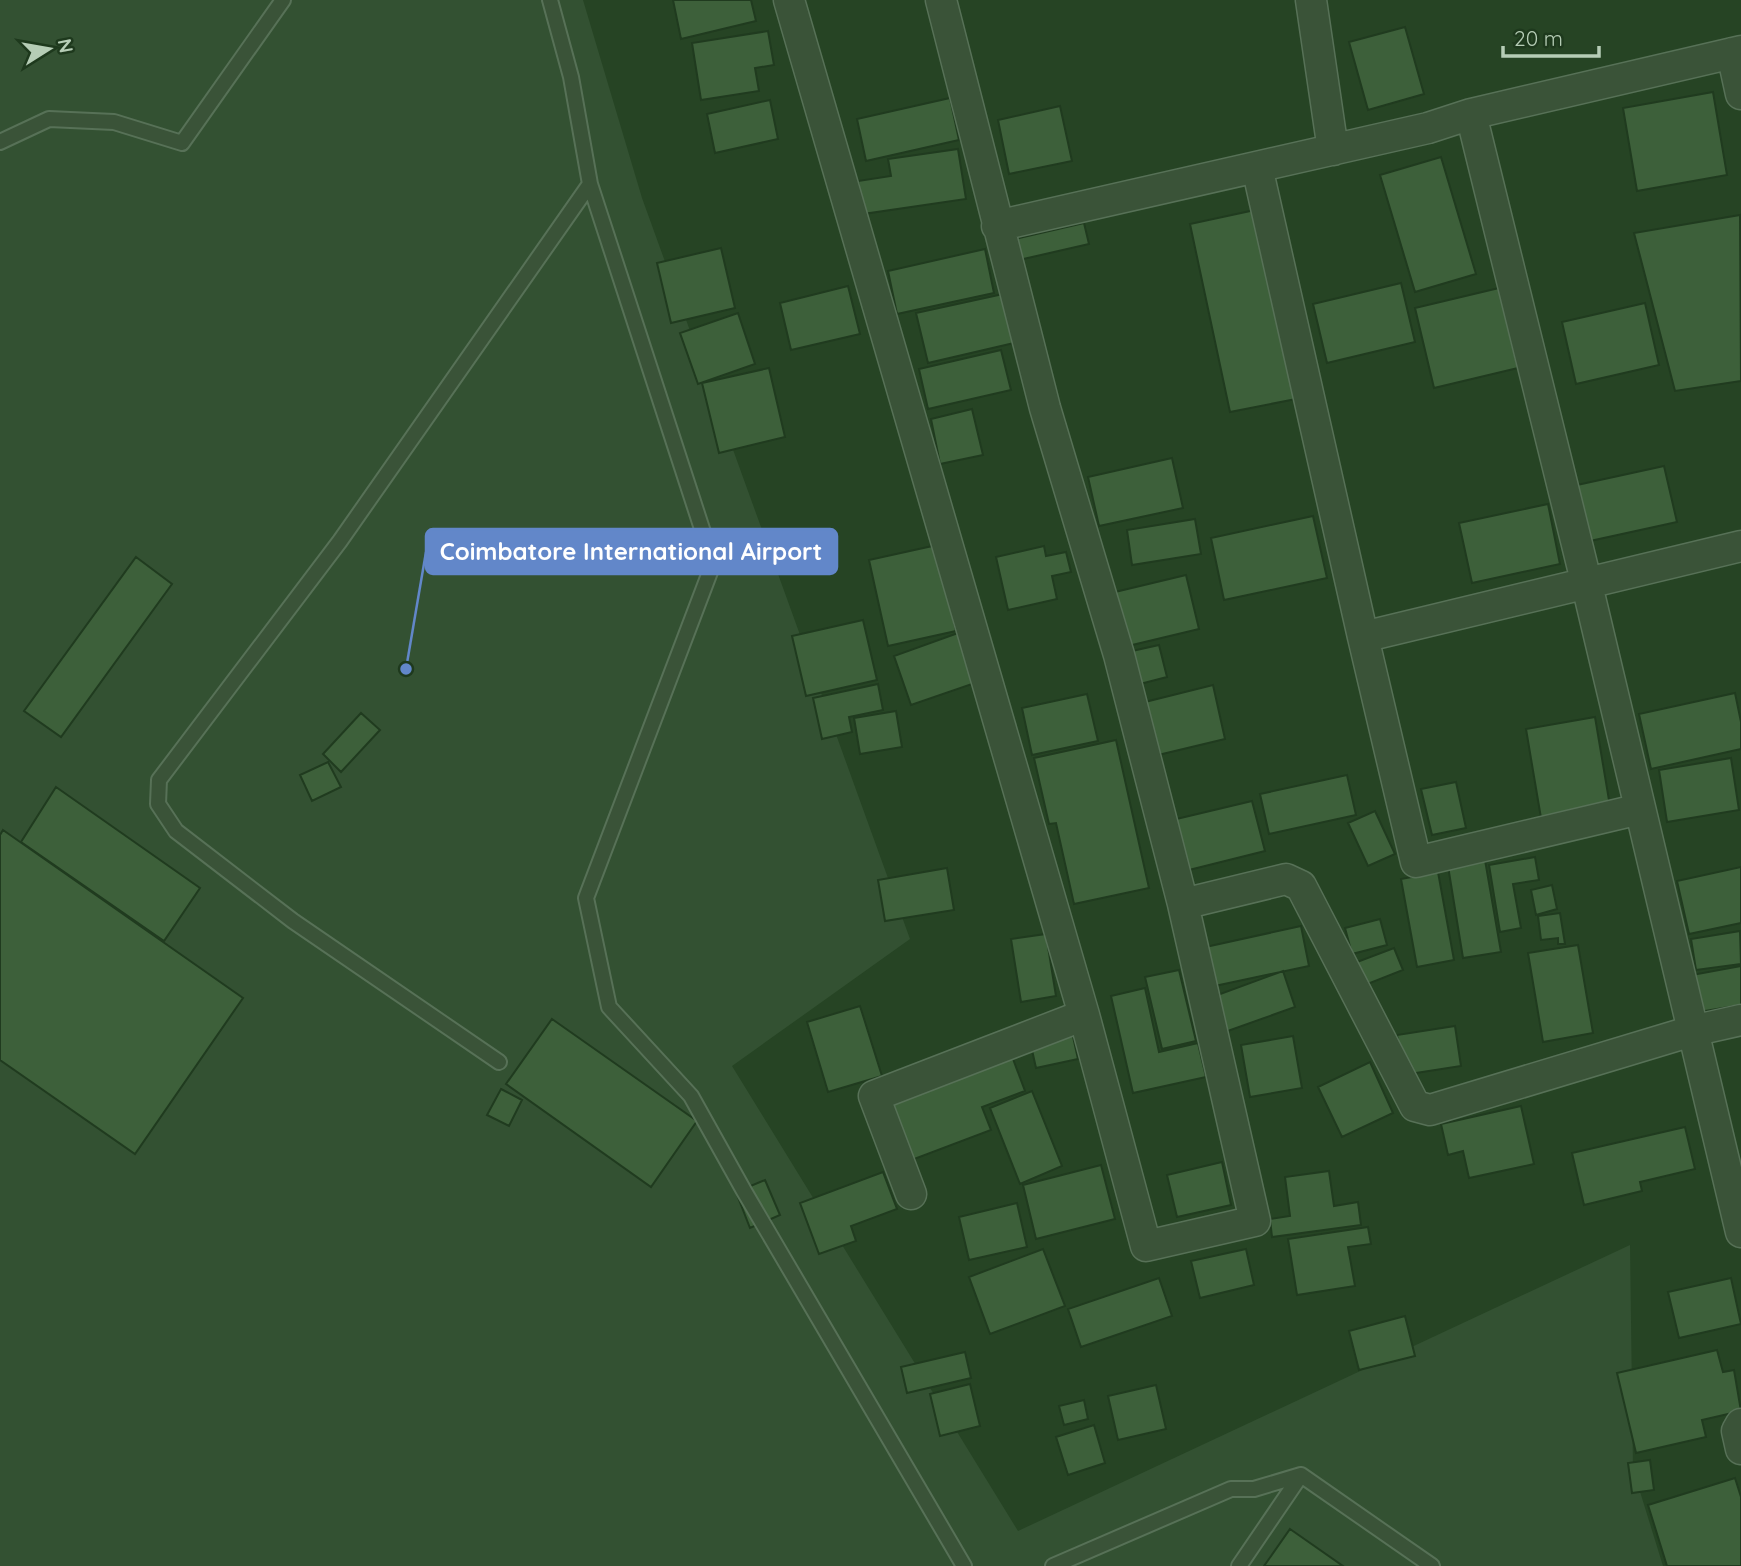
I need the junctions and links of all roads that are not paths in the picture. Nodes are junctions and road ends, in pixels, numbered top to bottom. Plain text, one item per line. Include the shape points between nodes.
1 (283, 0) edge
2 (550, 0) edge
3 (789, 0) edge
4 (941, 0) edge
5 (1311, 0) edge
6 (1737, 52) edge
7 (1741, 94) edge
8 (1471, 114) junction
9 (0, 142) edge
10 (1333, 150) junction
11 (1257, 167) junction
12 (590, 184) junction
13 (998, 226) junction
14 (1741, 546) edge
15 (1587, 585) junction
16 (1363, 638) junction
17 (1640, 809) junction
18 (1183, 904) junction
19 (1084, 1015) junction
20 (1741, 1020) edge
21 (1692, 1031) junction
22 (499, 1062) dead end
23 (911, 1194) dead end
24 (1741, 1232) edge
25 (1741, 1424) edge
26 (1741, 1449) edge
27 (1301, 1475) junction
28 (964, 1566) edge
29 (1053, 1566) edge
30 (1238, 1566) edge
31 (1432, 1566) edge

1 - 9 lane via 182,143 114,122 49,120
2 - 12 lane via 571,76
3 - 19 street
4 - 13 street
5 - 10 street
6 - 7 street
6 - 8 street
8 - 10 street
8 - 15 street
10 - 11 street
11 - 13 street
11 - 16 street
12 - 22 lane via 340,541 159,780 158,804 176,831 293,920
12 - 28 lane via 704,535 710,572 586,898 609,1007 691,1096
13 - 18 street via 1045,408 1119,655
14 - 15 street
15 - 16 street
15 - 17 street
16 - 17 street via 1416,862
17 - 21 street
18 - 19 street via 1255,1222 1146,1246
18 - 21 street via 1286,878 1301,886 1415,1106 1430,1110
19 - 23 street via 874,1096
20 - 21 street
21 - 24 street
25 - 26 street via 1737,1432
27 - 29 lane via 1254,1489 1231,1489
27 - 30 lane
27 - 31 lane

